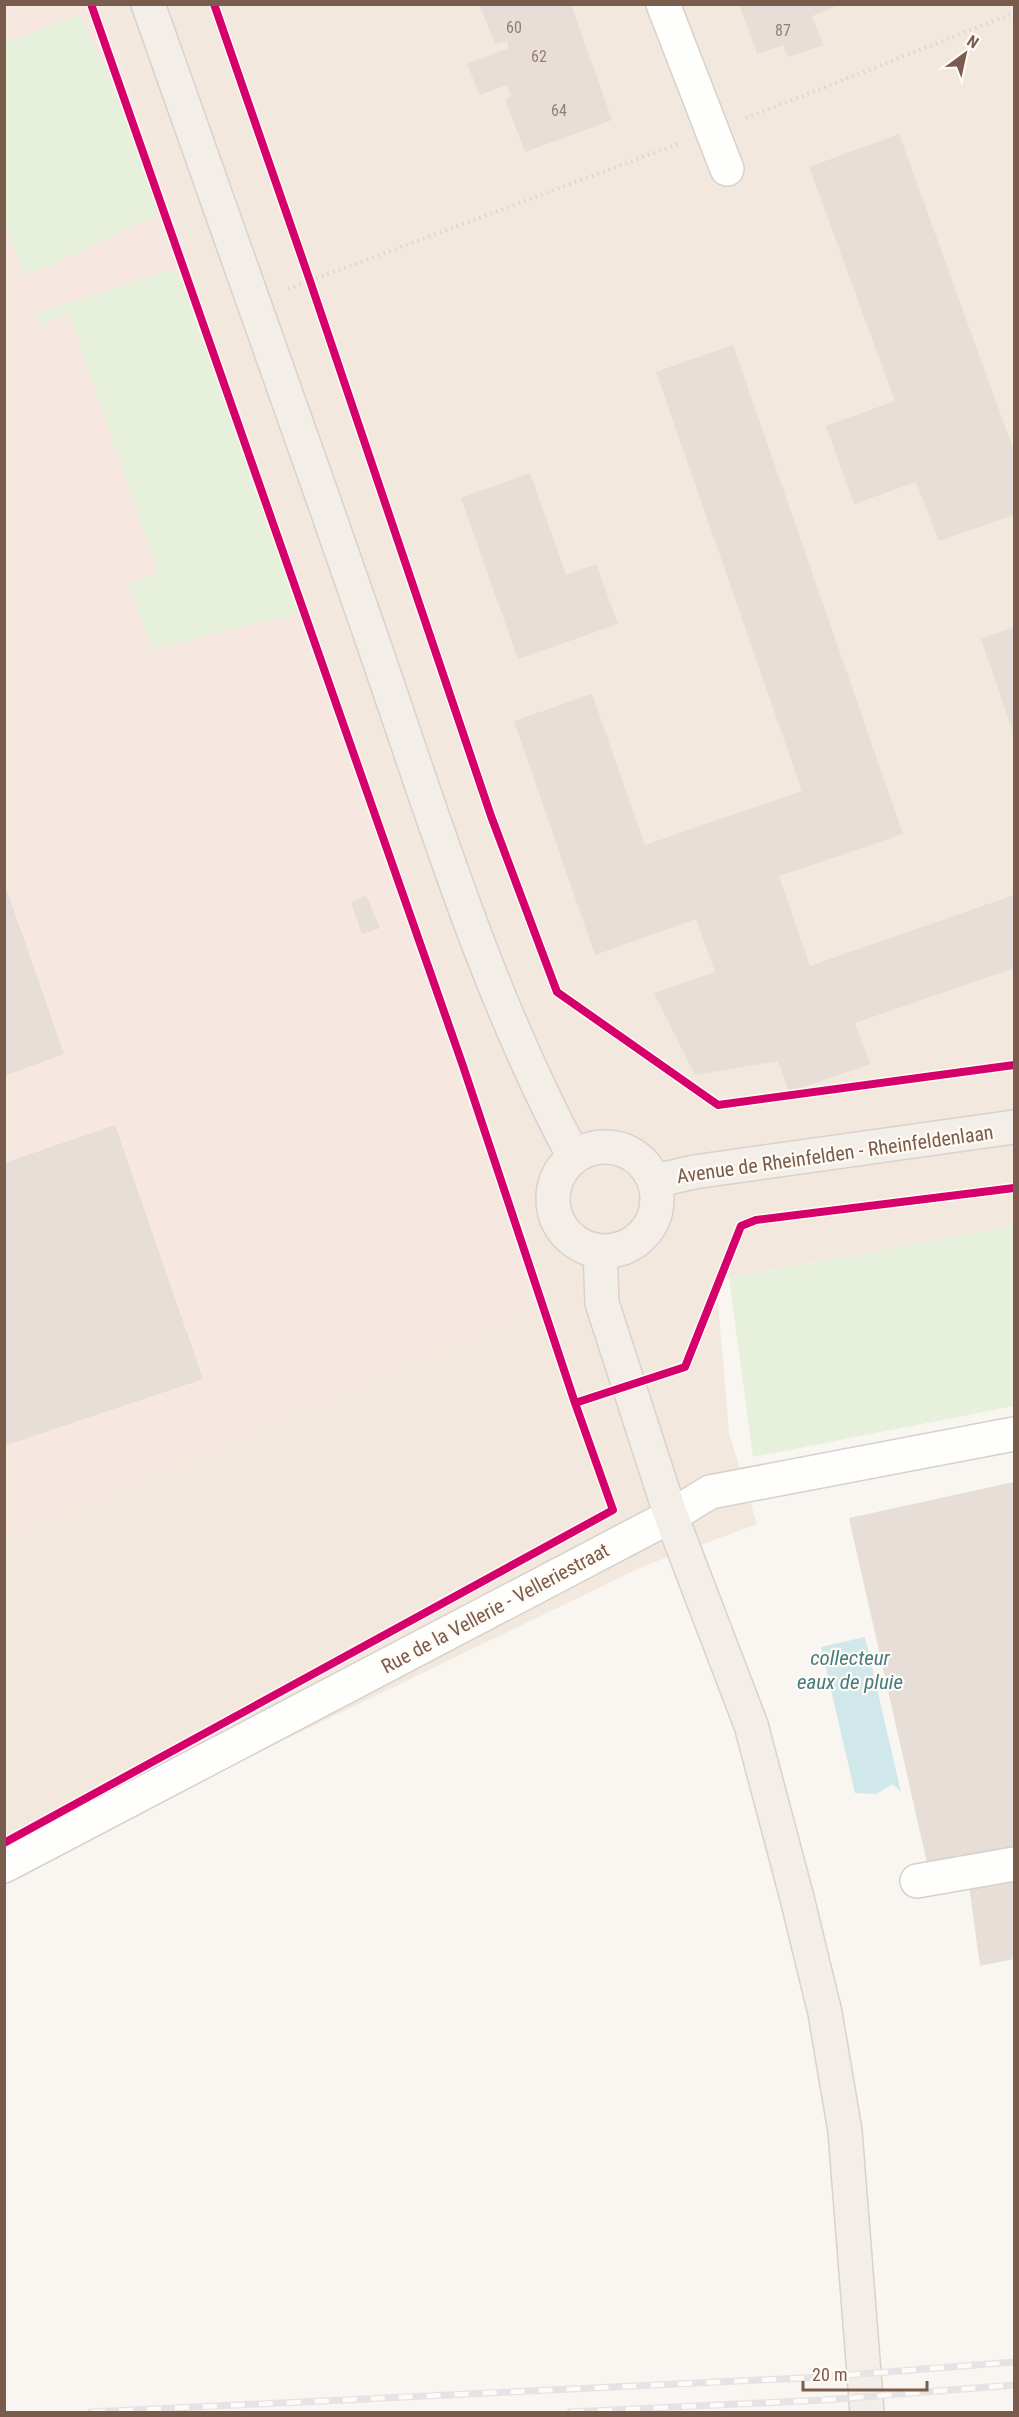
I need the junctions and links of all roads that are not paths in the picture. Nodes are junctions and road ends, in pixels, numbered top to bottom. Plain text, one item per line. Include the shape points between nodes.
1 (148, 4) edge
2 (663, 4) edge
3 (727, 169) dead end
4 (1014, 1127) edge
5 (574, 1157) junction
6 (655, 1181) junction
7 (600, 1251) junction
8 (1014, 1434) edge
9 (671, 1516) junction
10 (1014, 1864) edge
11 (4, 1866) edge
12 (917, 1881) dead end
13 (867, 2412) edge

1 - 5 main road via 445,852 518,1045
2 - 3 street
4 - 6 main road, Avenue de Rheinfelden - Rheinfeldenlaan via 694,1172
5 - 6 main road via 588,1149 621,1148 636,1156
5 - 7 main road via 555,1182 555,1214 572,1239
6 - 7 main road via 658,1199 647,1231 634,1244
7 - 9 main road via 602,1304
8 - 9 street, Rue de la Vellerie - Velleriestraat via 710,1492
9 - 11 street, Rue de la Vellerie - Velleriestraat
9 - 13 main road via 751,1725 825,2013 845,2131
10 - 12 street

